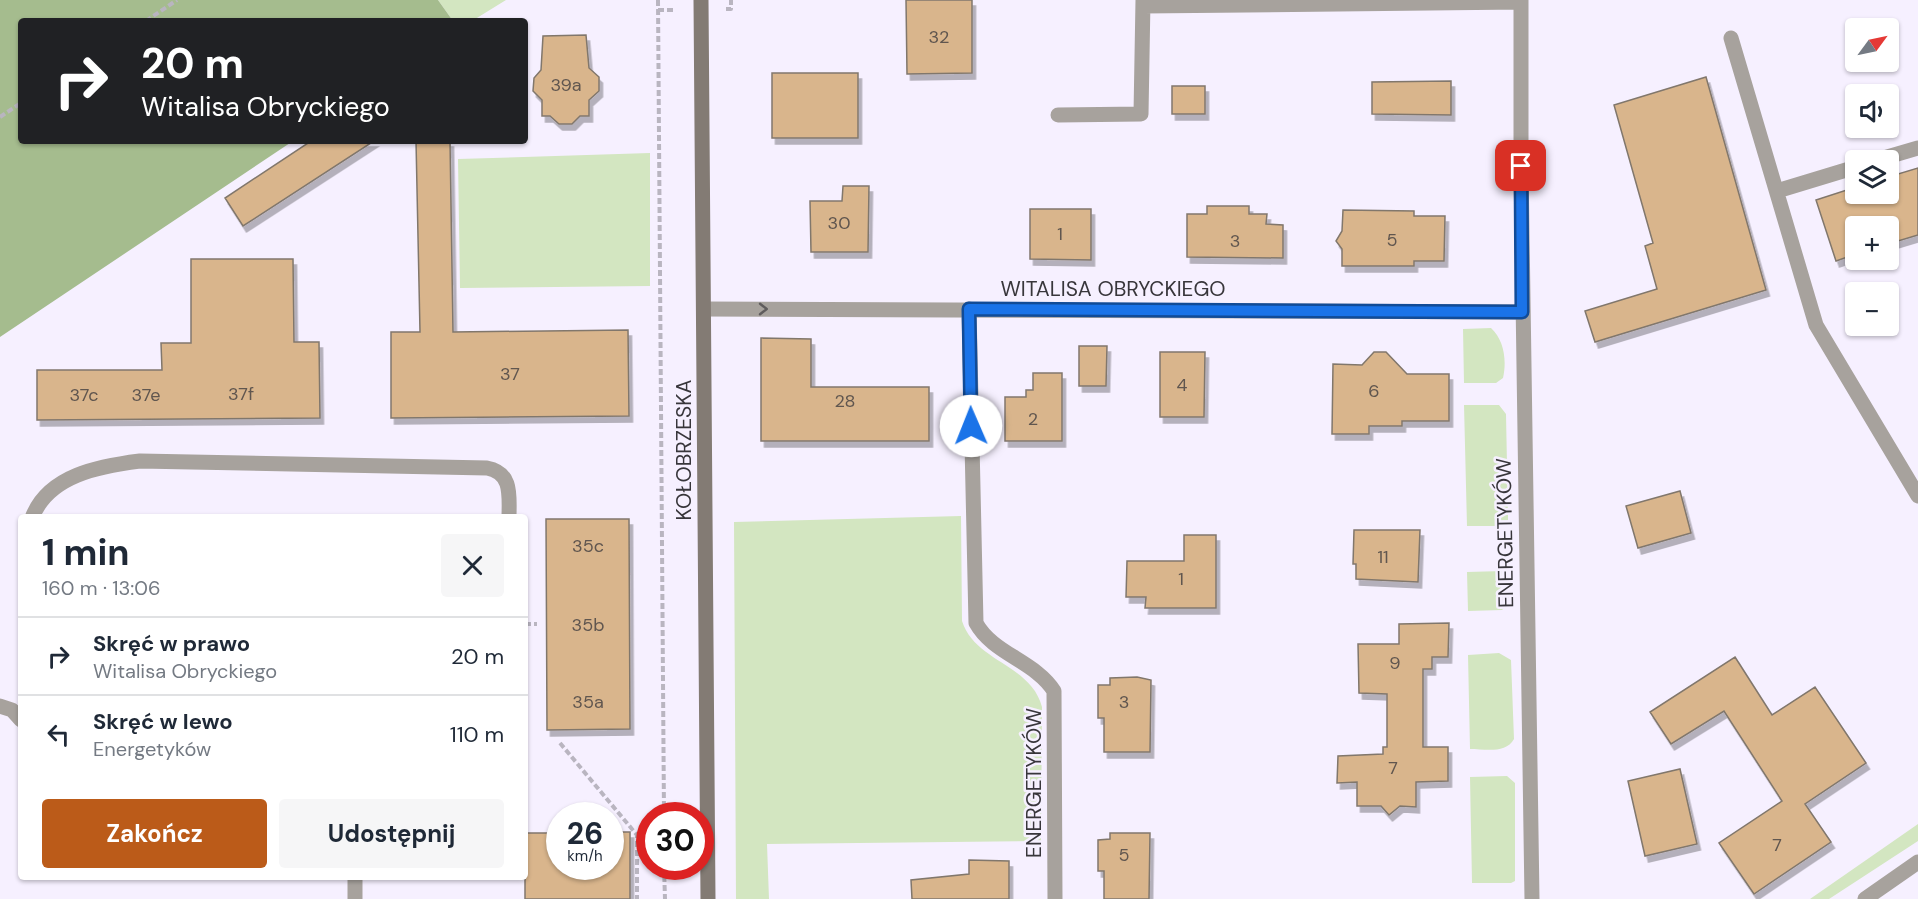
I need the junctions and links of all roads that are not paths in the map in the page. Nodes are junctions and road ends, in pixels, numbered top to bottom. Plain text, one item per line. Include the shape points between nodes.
1 (701, 0) edge
2 (1521, 1) edge
3 (1143, 3) edge
4 (1731, 38) dead end
5 (1058, 115) dead end
6 (1918, 148) edge
7 (1899, 154) edge
8 (1845, 170) edge
9 (1777, 191) junction
10 (704, 309) junction
11 (969, 309) junction
12 (1522, 312) junction
13 (1918, 496) edge
14 (34, 514) edge
15 (509, 514) edge
16 (0, 706) edge
17 (18, 717) edge
18 (1918, 862) edge
19 (354, 880) edge
20 (355, 899) edge
21 (708, 899) edge
22 (1055, 899) edge
23 (1532, 899) edge
24 (1865, 899) edge

1 - 10 main road, KOŁOBRZESKA
2 - 3 street
2 - 12 street, ENERGETYKÓW
3 - 5 street via 1142,114
4 - 9 street
6 - 7 street
8 - 9 street
9 - 13 street via 1816,325
10 -> 11 street, WITALISA OBRYCKIEGO
10 - 21 main road, KOŁOBRZESKA
11 - 12 street, WITALISA OBRYCKIEGO
11 - 22 street, ENERGETYKÓW via 976,623 982,635 1046,678 1054,691
12 - 23 street, ENERGETYKÓW
14 - 15 street via 44,496 87,469 140,461 487,468 503,475 508,483
16 - 17 street
18 - 24 street
19 - 20 street

